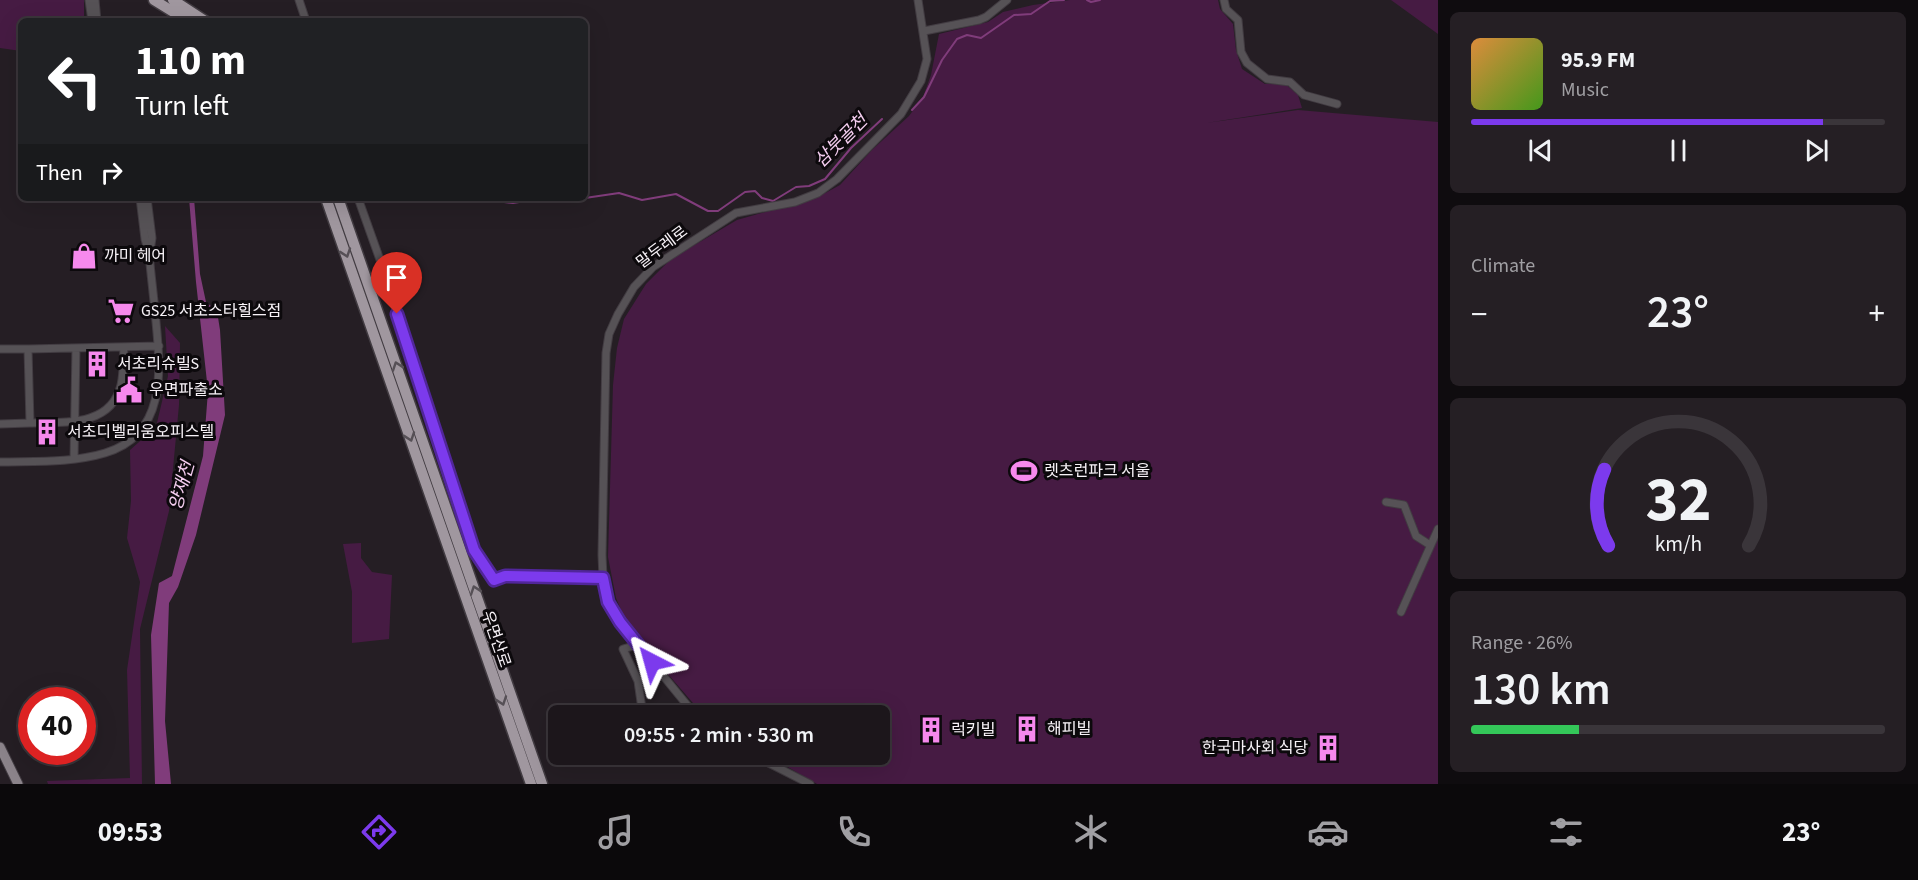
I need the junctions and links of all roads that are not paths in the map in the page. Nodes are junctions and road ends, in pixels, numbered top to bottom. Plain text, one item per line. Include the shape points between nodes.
1 (89, 0) edge
2 (95, 0) edge
3 (154, 0) edge
4 (173, 0) edge
5 (299, 0) edge
6 (918, 0) edge
7 (1006, 0) edge
8 (1224, 0) edge
9 (92, 18) edge
10 (97, 18) edge
11 (183, 18) edge
12 (200, 18) edge
13 (305, 18) edge
14 (924, 31) junction
15 (1337, 104) dead end
16 (140, 201) edge
17 (147, 201) edge
18 (327, 201) edge
19 (339, 201) edge
20 (359, 201) edge
21 (149, 253) junction
22 (159, 346) junction
23 (124, 347) junction
24 (76, 348) junction
25 (0, 349) edge
26 (28, 349) junction
27 (75, 421) junction
28 (30, 423) junction
29 (0, 424) edge
30 (74, 459) junction
31 (0, 462) edge
32 (1386, 502) dead end
33 (1438, 529) edge
34 (1430, 545) junction
35 (603, 578) junction
36 (1401, 612) dead end
37 (638, 645) junction
38 (641, 705) edge
39 (687, 705) edge
40 (0, 747) edge
41 (773, 765) edge
42 (18, 784) edge
43 (531, 784) edge
44 (542, 784) edge
45 (810, 784) edge

1 - 9 street
2 - 10 street
3 - 11 highway
4 - 12 highway
5 - 13 street
6 - 14 street, 말두레로
7 - 14 street via 979,20
8 - 15 street via 1226,9 1238,20 1241,52 1247,63 1267,79 1290,82 1304,95
14 - 35 street, 말두레로 via 927,59 916,93 901,114 837,179 818,193 795,202 726,218 653,267 623,305 609,334 606,353
16 - 21 street
17 - 21 street via 152,238
18 -> 43 highway, 우면산로
44 -> 19 highway, 우면산로
20 - 35 street via 474,550 494,580 505,576
21 - 22 street
22 - 23 street
22 - 30 street via 159,386 146,422 114,449
23 - 24 street
23 - 27 street via 122,378 114,399 102,413
24 - 26 street
24 - 27 street
25 - 26 street
26 - 28 street
27 - 28 street
27 - 30 street
28 - 29 street
30 - 31 street
32 - 34 street via 1404,505 1416,536
33 - 34 street
34 - 36 street
35 - 37 street, 말두레로 via 608,602
37 - 38 street via 623,649 638,681
37 - 39 street, 말두레로
40 - 42 main road
41 - 45 street

